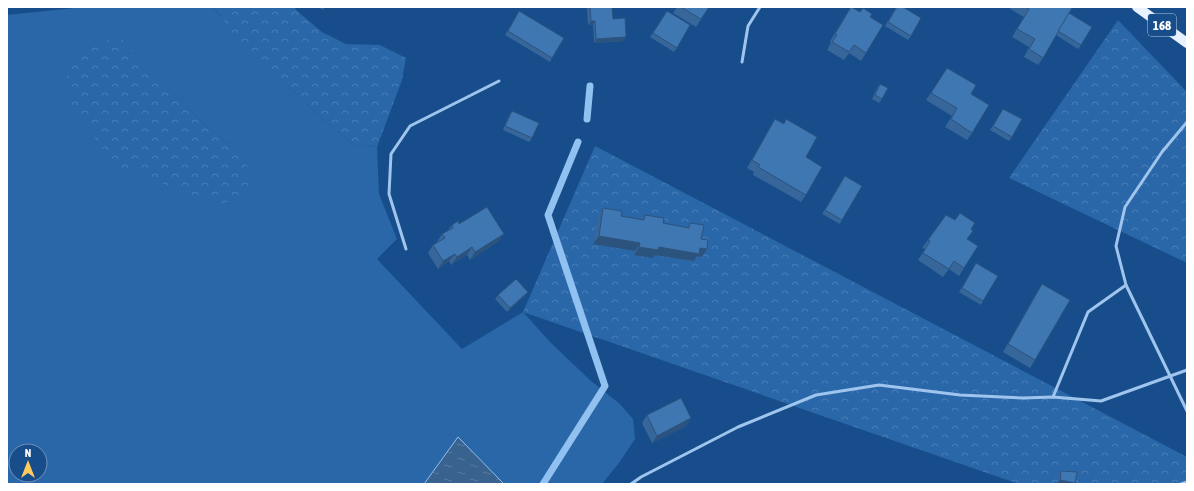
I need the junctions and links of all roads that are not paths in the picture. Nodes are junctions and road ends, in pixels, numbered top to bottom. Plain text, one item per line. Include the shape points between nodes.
1 (760, 7) edge
2 (1138, 7) edge
3 (1187, 43) edge
4 (742, 62) dead end
5 (499, 81) dead end
6 (1187, 122) edge
7 (406, 249) dead end
8 (1126, 285) junction
9 (1187, 370) edge
10 (1170, 375) junction
11 (1052, 397) junction
12 (1187, 411) edge
13 (1187, 482) edge
14 (631, 484) edge
15 (1182, 484) edge

1 - 4 lane via 748,26
2 - 3 main road, 168
5 - 7 lane via 410,126 391,154 389,194
6 - 8 lane via 1162,152 1125,207 1116,246
8 - 10 lane
8 - 11 lane via 1088,312
9 - 10 lane
10 - 11 lane via 1101,400
10 - 12 lane
11 - 14 lane via 960,395 879,385 816,394 738,427
13 - 15 lane

